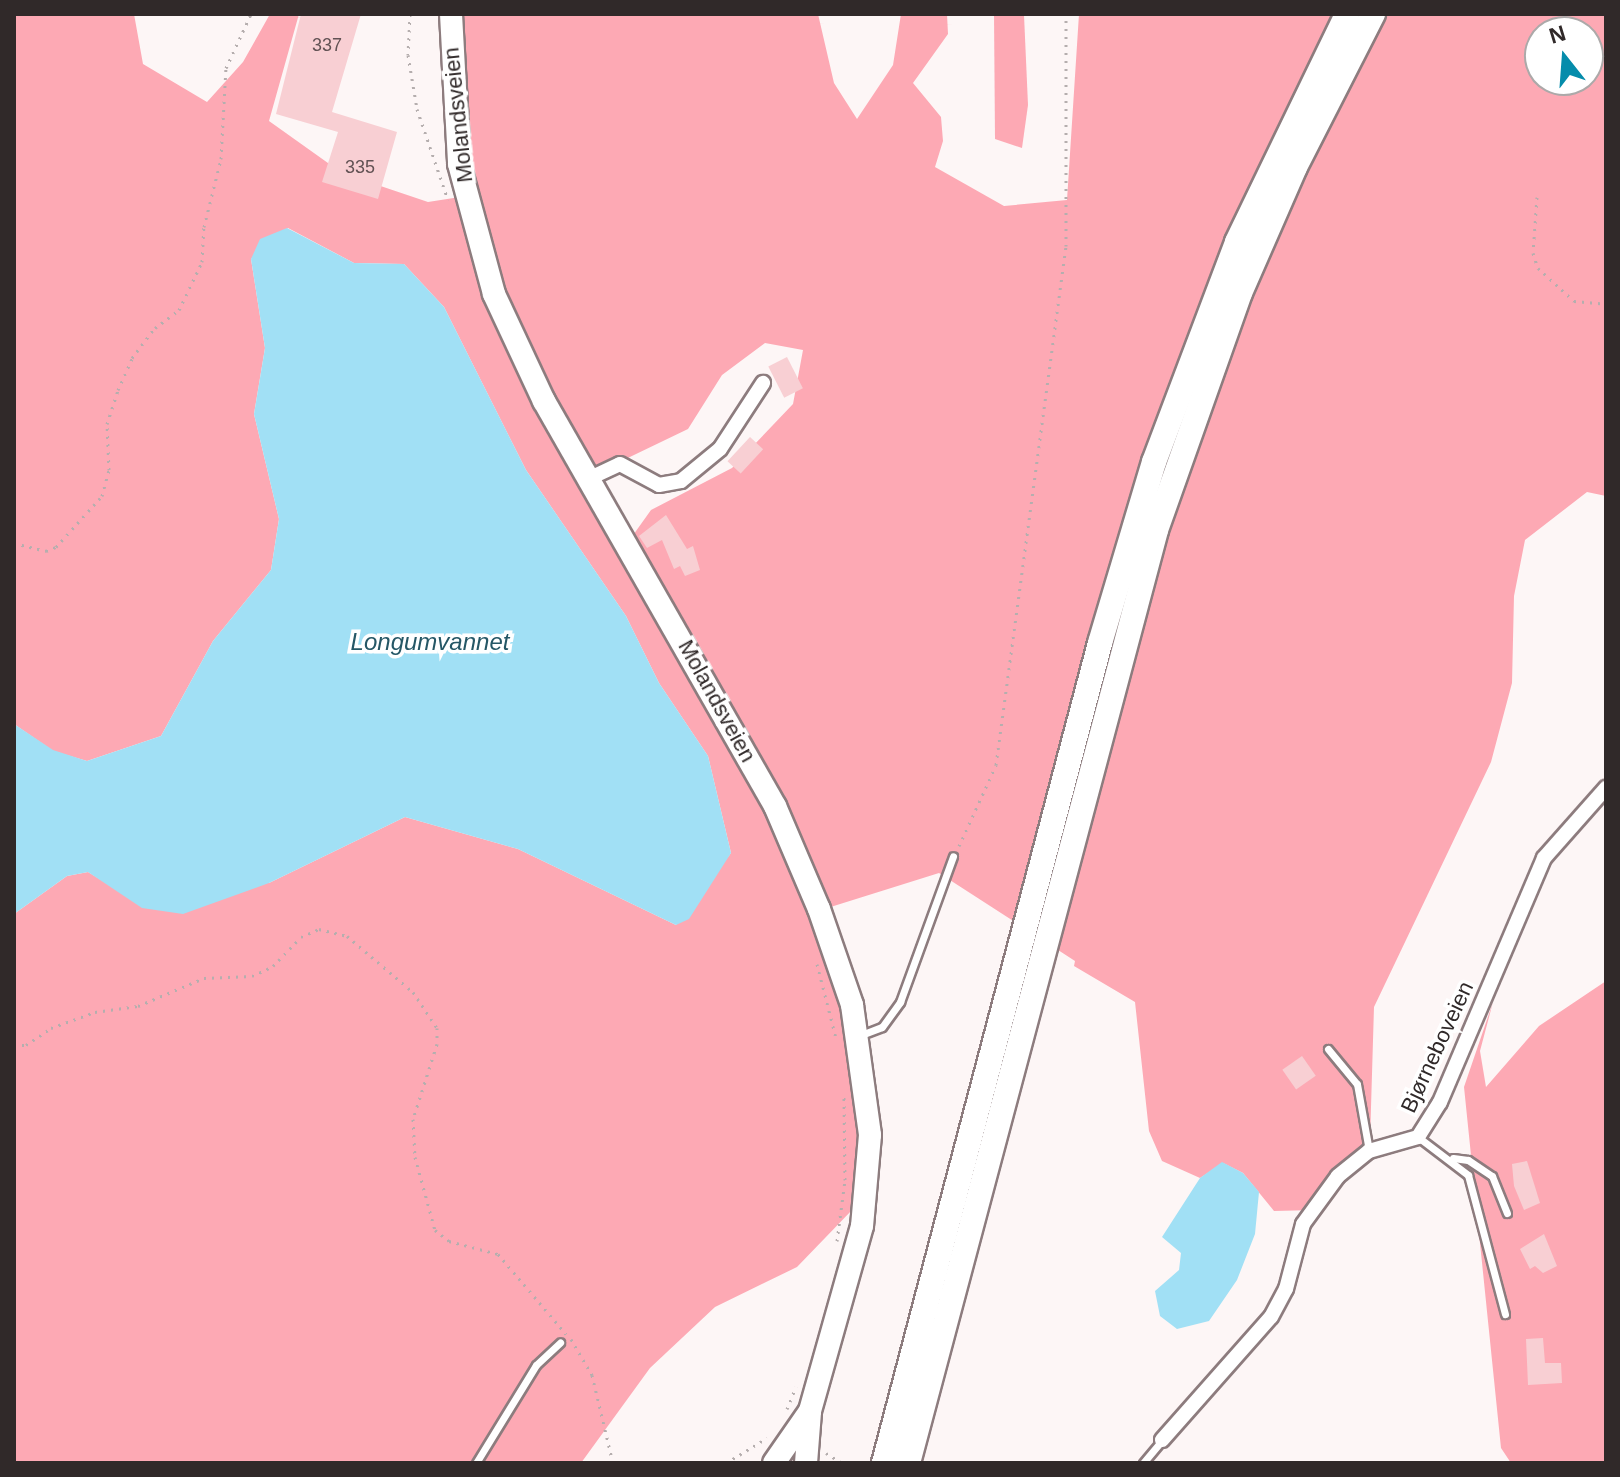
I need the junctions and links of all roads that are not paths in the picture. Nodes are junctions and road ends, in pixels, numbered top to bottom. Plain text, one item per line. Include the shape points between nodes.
1 (451, 14) edge
2 (1347, 14) edge
3 (1373, 14) edge
4 (763, 383) dead end
5 (588, 479) junction
6 (1605, 795) edge
7 (953, 856) road end
8 (848, 1040) junction
9 (1328, 1049) dead end
10 (1418, 1137) junction
11 (1369, 1151) junction
12 (1451, 1158) junction
13 (1507, 1213) dead end
14 (1505, 1314) dead end
15 (560, 1343) dead end
16 (810, 1411) junction
17 (1162, 1440) joint
18 (812, 1456) edge
19 (476, 1463) edge
20 (774, 1463) edge
21 (884, 1463) edge
22 (908, 1463) edge
23 (1143, 1463) edge

1 - 5 main road, Molandsveien via 455,131 482,257 527,369
2 - 21 highway via 1237,242 1154,462 1103,631
3 - 22 highway via 1295,167 1240,293 1156,530
4 - 5 street via 720,449 681,481 659,485 620,464
5 - 8 main road, Molandsveien via 775,806 834,947
6 - 10 street, Bjørneboveien via 1544,858 1440,1102
7 - 8 lane via 900,1002 882,1027
8 - 16 main road, Molandsveien via 870,1135 867,1194 854,1268
9 - 11 lane via 1357,1084
10 - 11 street, Bjørneboveien
10 - 12 lane
11 - 17 street, Bjørneboveien via 1338,1176 1303,1224 1286,1289 1271,1317
12 - 13 lane via 1468,1160 1492,1176
12 - 14 lane via 1468,1175 1475,1192
15 - 19 lane via 536,1365
16 - 18 main road, Molandsveien
16 - 20 main road, Molandsveien
17 - 23 lane

